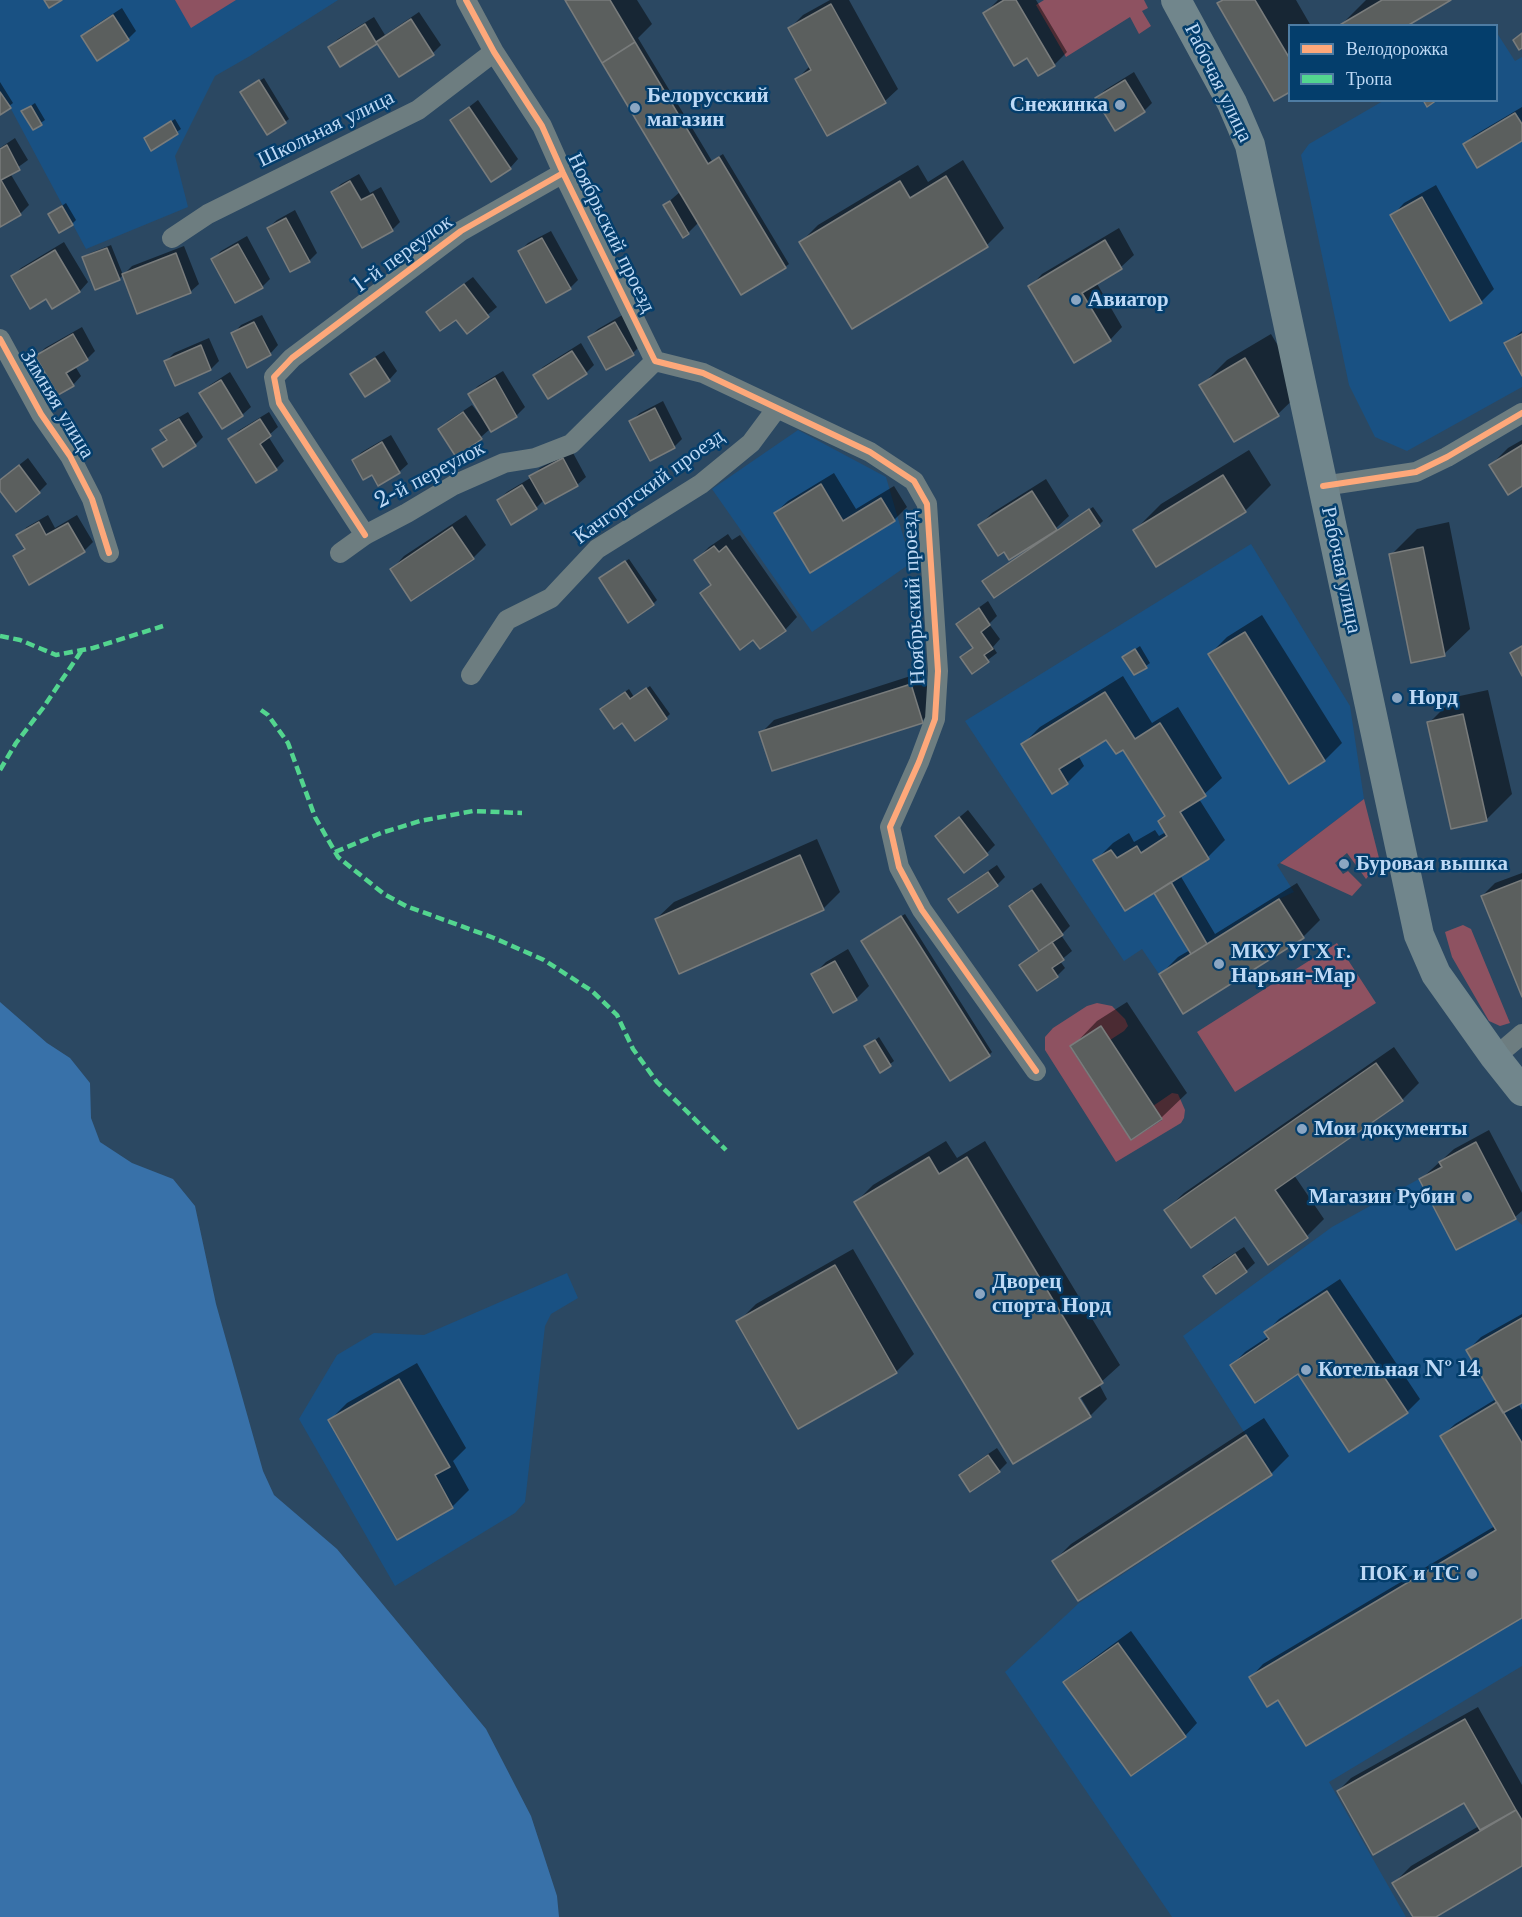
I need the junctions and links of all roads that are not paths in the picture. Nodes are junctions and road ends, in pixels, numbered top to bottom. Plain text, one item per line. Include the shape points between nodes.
1 (466, 0) edge
2 (1176, 0) edge
3 (494, 52) junction
4 (563, 173) junction
5 (172, 238) dead end
6 (0, 339) edge
7 (655, 361) junction
8 (777, 408) junction
9 (1522, 413) edge
10 (1323, 486) junction
11 (364, 536) junction
12 (109, 553) dead end
13 (340, 553) dead end
14 (471, 675) dead end
15 (1522, 1034) edge
16 (1495, 1057) junction
17 (1036, 1071) dead end
18 (1522, 1091) edge

1 - 3 street, Ноябрьский проезд
2 - 10 main road, Рабочая улица via 1232,103 1250,145
3 - 4 street, Ноябрьский проезд via 542,126
3 - 5 street, Школьная улица via 418,110 208,214
4 - 7 street, Ноябрьский проезд
4 - 11 street, 1-й переулок via 461,231 292,358 274,377 279,404
6 - 12 street, Зимняя улица via 41,414 76,467 92,499
7 - 8 street, Ноябрьский проезд via 703,373
7 - 11 street, 2-й переулок via 571,444 535,458 504,463 454,485
8 - 14 street, Качгортский проезд via 751,443 701,484 597,549 551,598 507,620
8 - 17 street, Ноябрьский проезд via 870,452 914,482 927,504 939,671 935,718 890,827 899,867 922,910
9 - 10 street via 1416,472
10 - 16 main road, Рабочая улица via 1419,935 1436,974
11 - 13 street, 2-й переулок
15 - 16 street
16 - 18 main road, Рабочая улица

